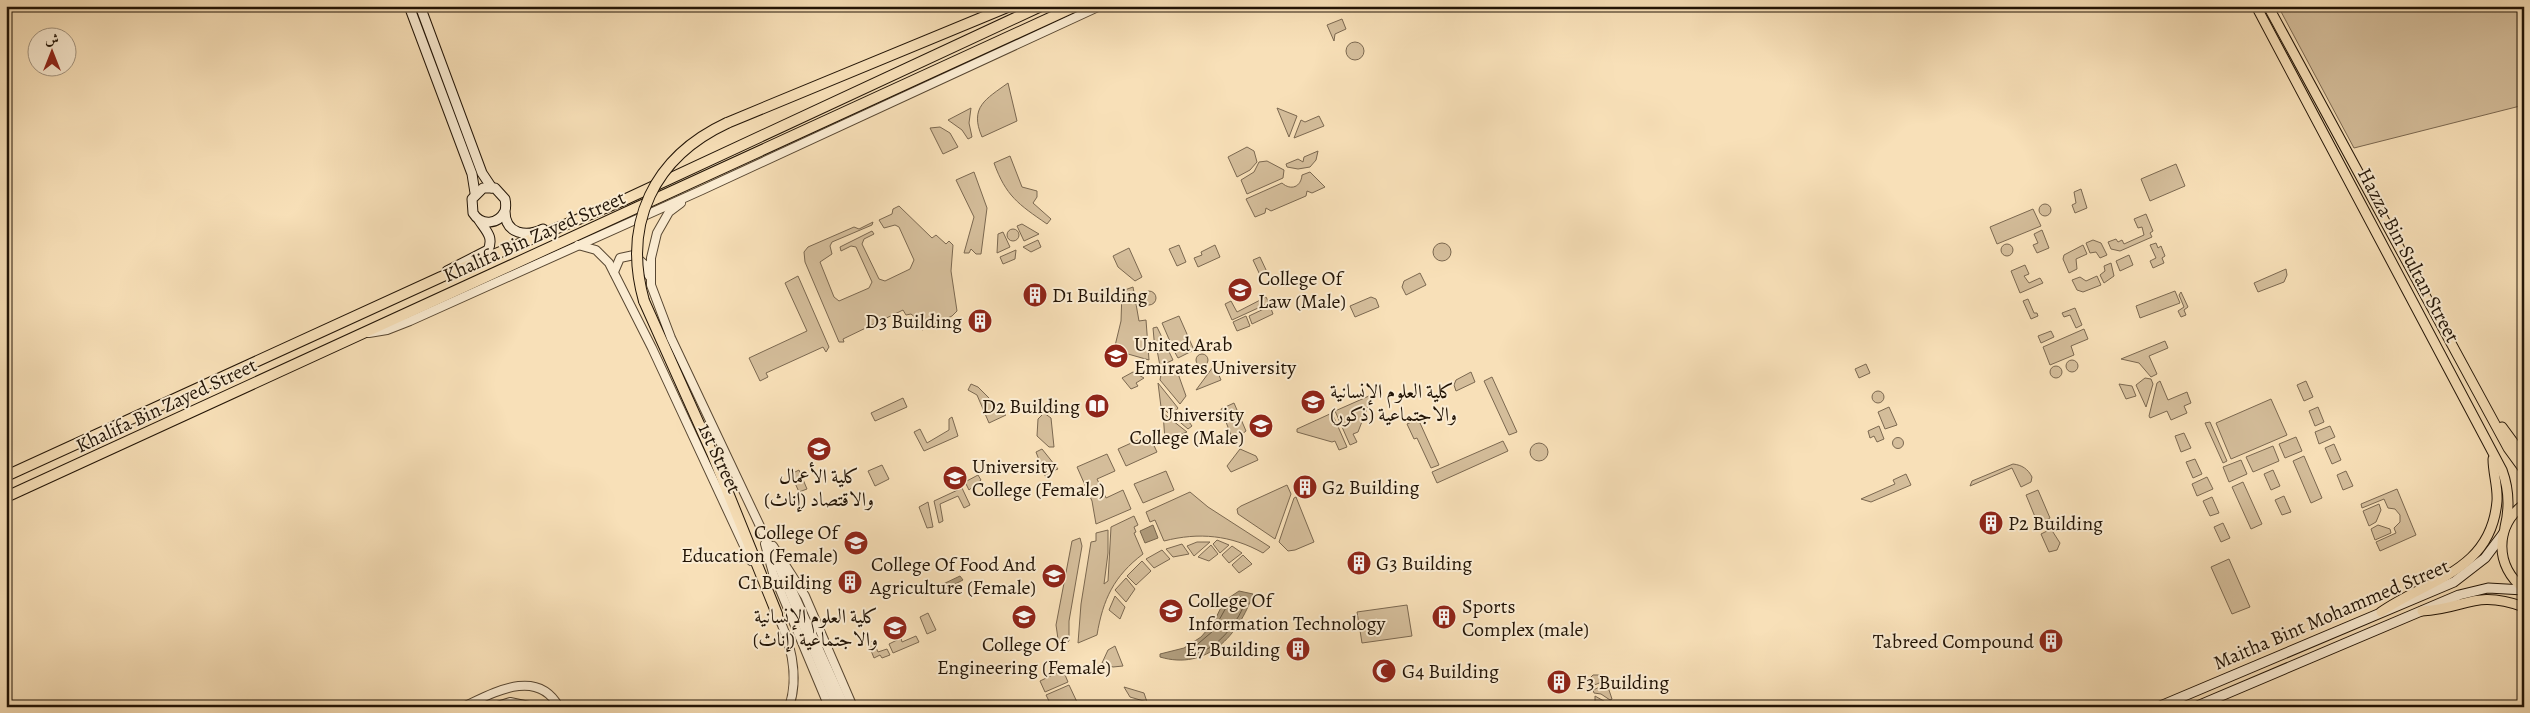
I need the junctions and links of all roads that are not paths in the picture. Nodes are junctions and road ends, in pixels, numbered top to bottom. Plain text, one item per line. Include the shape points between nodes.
1 (408, 6) edge
2 (420, 6) edge
3 (1010, 6) edge
4 (1041, 6) edge
5 (1076, 6) edge
6 (1100, 6) edge
7 (2256, 6) edge
8 (2268, 6) edge
9 (492, 188) junction
10 (702, 190) junction
11 (475, 193) junction
12 (505, 211) junction
13 (576, 219) junction
14 (479, 220) junction
15 (578, 245) junction
16 (614, 272) junction
17 (441, 276) junction
18 (651, 285) junction
19 (362, 334) junction
20 (2487, 409) junction
21 (2494, 456) junction
22 (2524, 457) edge
23 (2524, 470) edge
24 (6, 476) edge
25 (6, 497) edge
26 (2524, 504) edge
27 (2504, 530) junction
28 (764, 534) junction
29 (776, 560) junction
30 (2524, 589) edge
31 (2524, 607) edge
32 (2422, 610) junction
33 (2381, 612) junction
34 (777, 614) junction
35 (463, 707) edge
36 (494, 707) edge
37 (534, 707) edge
38 (559, 707) edge
39 (789, 707) edge
40 (829, 707) edge
41 (837, 707) edge
42 (845, 707) edge
43 (853, 707) edge
44 (2158, 707) edge
45 (2195, 707) edge

1 - 11 main road via 472,174
2 - 9 main road via 482,173
3 - 34 highway, bridge via 727,123 689,145 668,167 648,199 640,224 637,252 644,301 716,462
4 - 13 highway, Khalifa Bin Zayed Street
5 - 19 highway, Khalifa Bin Zayed Street
6 - 10 street
7 - 21 main road, Hazza Bin Sultan Street
8 - 20 main road, Hazza Bin Sultan Street
9 - 11 main road via 483,188
9 - 12 main road via 504,196
10 - 15 street
10 - 18 street, 1st Street via 673,208 661,225 651,258
11 - 14 main road via 471,209
12 - 13 main road via 512,229 523,234
12 - 14 main road via 494,222
13 - 17 highway, Khalifa Bin Zayed Street
14 - 17 main road via 490,235 488,250
15 - 16 street, 1st Street via 601,253
15 - 19 street via 410,321 379,332
16 - 18 street via 620,258 634,255 647,268
16 - 34 street, 1st Street
17 - 24 highway, Khalifa Bin Zayed Street
18 - 28 street, 1st Street via 671,338
19 - 25 highway, Khalifa Bin Zayed Street
20 - 22 main road
20 - 23 main road, Hazza Bin Sultan Street
21 - 27 main road, Hazza Bin Sultan Street via 2507,487 2508,510
21 - 33 main road via 2496,510 2478,549 2448,576
26 - 27 main road via 2512,515
27 - 30 main road, Hazza Bin Sultan Street via 2503,560 2508,572
27 - 33 main road, Maitha Bint Mohammed Street via 2485,558 2462,577
28 - 29 street, 1st Street
28 - 40 street via 773,574
28 - 43 street via 802,591
29 - 41 street, 1st Street
29 - 42 street, 1st Street via 790,583
30 - 32 main road, Maitha Bint Mohammed Street via 2498,587 2479,590
31 - 32 main road via 2481,598
32 - 45 main road, Maitha Bint Mohammed Street
33 - 44 main road, Maitha Bint Mohammed Street
34 - 39 street, 1st Street via 794,666
35 - 38 street via 505,688 520,685 542,690
36 - 37 street via 510,702

